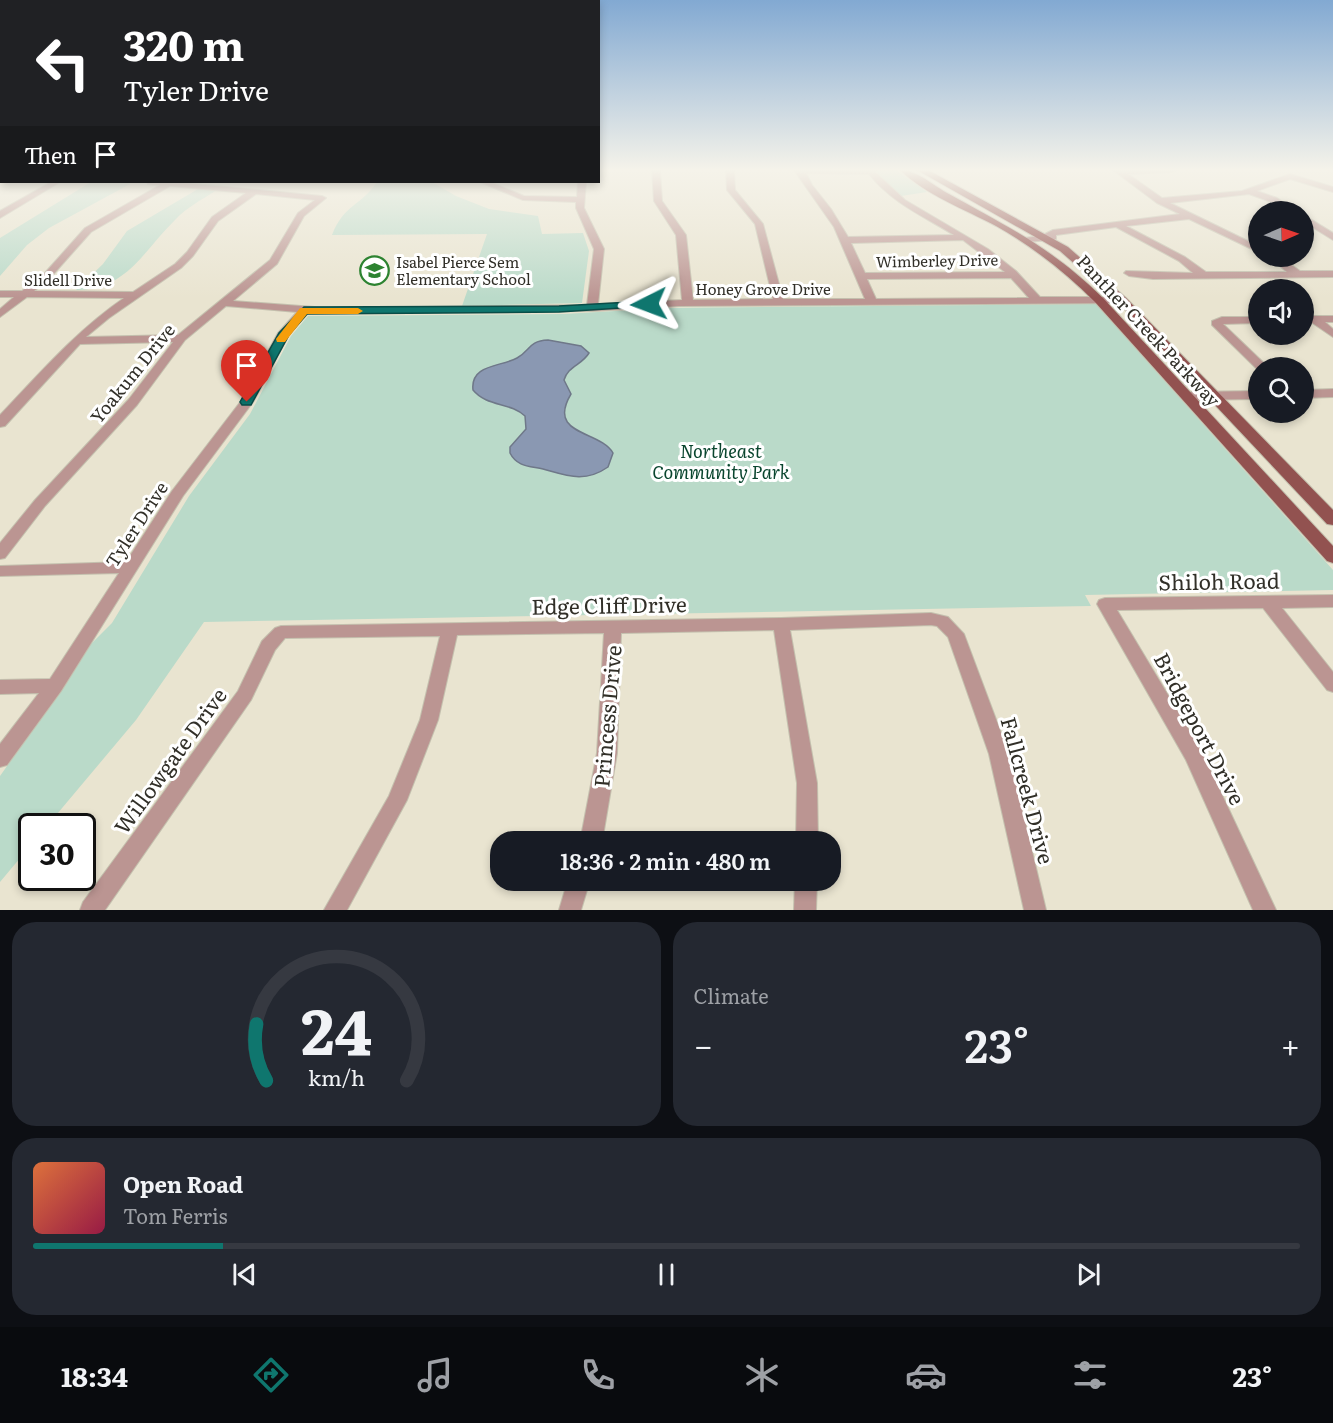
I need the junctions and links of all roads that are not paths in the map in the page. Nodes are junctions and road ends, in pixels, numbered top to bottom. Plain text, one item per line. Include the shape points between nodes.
1 (119, 212) edge
2 (224, 212) edge
3 (304, 212) edge
4 (582, 212) edge
5 (666, 212) edge
6 (750, 212) edge
7 (831, 212) edge
8 (920, 212) edge
9 (975, 212) edge
10 (999, 212) edge
11 (1182, 212) edge
12 (1189, 216) junction
13 (1314, 225) edge
14 (1120, 226) junction
15 (965, 237) junction
16 (1044, 237) junction
17 (1333, 237) edge
18 (846, 240) junction
19 (1026, 240) junction
20 (1248, 244) edge
21 (1287, 267) edge
22 (1129, 273) dead end
23 (1013, 274) junction
24 (1297, 274) junction
25 (1333, 274) edge
26 (860, 276) junction
27 (1204, 276) junction
28 (26, 293) junction
29 (0, 294) edge
30 (137, 296) junction
31 (1037, 300) junction
32 (1100, 300) junction
33 (1122, 300) junction
34 (872, 302) junction
35 (224, 303) junction
36 (688, 303) junction
37 (779, 303) junction
38 (592, 308) junction
39 (304, 310) junction
40 (0, 314) edge
41 (1314, 319) edge
42 (1333, 319) edge
43 (1248, 320) edge
44 (1314, 322) edge
45 (1333, 334) edge
46 (181, 338) junction
47 (76, 341) junction
48 (1252, 357) edge
49 (1333, 393) edge
50 (1314, 394) edge
51 (1214, 395) junction
52 (1248, 395) edge
53 (1187, 396) junction
54 (0, 423) edge
55 (1333, 520) edge
56 (0, 554) edge
57 (1333, 557) edge
58 (131, 567) junction
59 (0, 570) edge
60 (1333, 601) edge
61 (1268, 602) junction
62 (1105, 604) joint
63 (942, 621) joint
64 (781, 624) junction
65 (613, 627) junction
66 (450, 629) junction
67 (277, 634) joint
68 (1333, 685) edge
69 (55, 686) junction
70 (0, 687) edge
71 (0, 759) edge
72 (593, 831) edge
73 (807, 831) edge
74 (576, 891) edge
75 (806, 891) edge
76 (91, 910) edge
77 (335, 910) edge
78 (570, 910) edge
79 (805, 910) edge
80 (1035, 910) edge
81 (1265, 910) edge

1 - 28 street via 88,230 55,269
2 - 30 street via 178,266
3 - 35 street, Yoakum Drive via 274,262
4 - 38 street via 598,245
5 - 36 street via 681,235
6 - 37 street via 759,224
7 - 18 street
8 - 15 street
9 - 19 main road, Panther Creek Parkway
10 - 16 main road, Panther Creek Parkway
11 - 12 street
12 - 14 street
12 - 20 street
13 - 17 street
14 - 16 street via 1100,232
14 - 27 street via 1182,259
15 - 18 street
15 - 23 street
16 - 19 street
16 - 33 main road, Panther Creek Parkway via 1087,266
18 - 26 street
19 - 32 main road, Panther Creek Parkway via 1061,263
21 - 24 street
22 - 27 street
23 - 26 street, Wimberley Drive
23 - 31 street
24 - 25 street
24 - 27 street
26 - 34 street
28 - 29 street, Slidell Drive
28 - 30 street, Slidell Drive
28 - 40 street
30 - 47 street
31 - 32 street, Honey Grove Drive
31 - 34 street, Honey Grove Drive
32 - 33 street, Honey Grove Drive
32 - 53 main road, Panther Creek Parkway
33 - 51 main road, Panther Creek Parkway
34 - 37 street, Honey Grove Drive
35 - 39 street, Honey Grove Drive
35 - 46 street, Yoakum Drive
36 - 37 street, Honey Grove Drive
36 - 38 street, Honey Grove Drive
38 - 39 street, Honey Grove Drive
39 - 58 street, Tyler Drive via 284,333 247,402 177,494
41 - 42 street
43 - 48 street via 1217,322
44 - 45 street
46 - 47 street
46 - 56 street, Yoakum Drive via 127,410 40,503
47 - 54 street
49 - 50 street
51 - 52 street
51 - 53 street
51 - 55 main road, Panther Creek Parkway
53 - 57 main road, Panther Creek Parkway
58 - 59 street
58 - 69 street, Tyler Drive
60 - 61 street, Shiloh Road
61 - 62 street, Shiloh Road
61 - 68 street
62 - 81 street, Bridgeport Drive via 1194,756
63 - 64 street, Edge Cliff Drive
63 - 80 street, Fallcreek Drive via 955,634 999,754
64 - 65 street, Edge Cliff Drive
64 - 73 street via 807,783
65 - 66 street, Edge Cliff Drive
65 - 72 street, Princess Drive via 607,753
66 - 67 street, Edge Cliff Drive
66 - 77 street via 429,720 397,800
67 - 76 street, Willowgate Drive via 245,695
69 - 70 street
69 - 71 street, Tyler Drive
74 - 78 street
75 - 79 street

